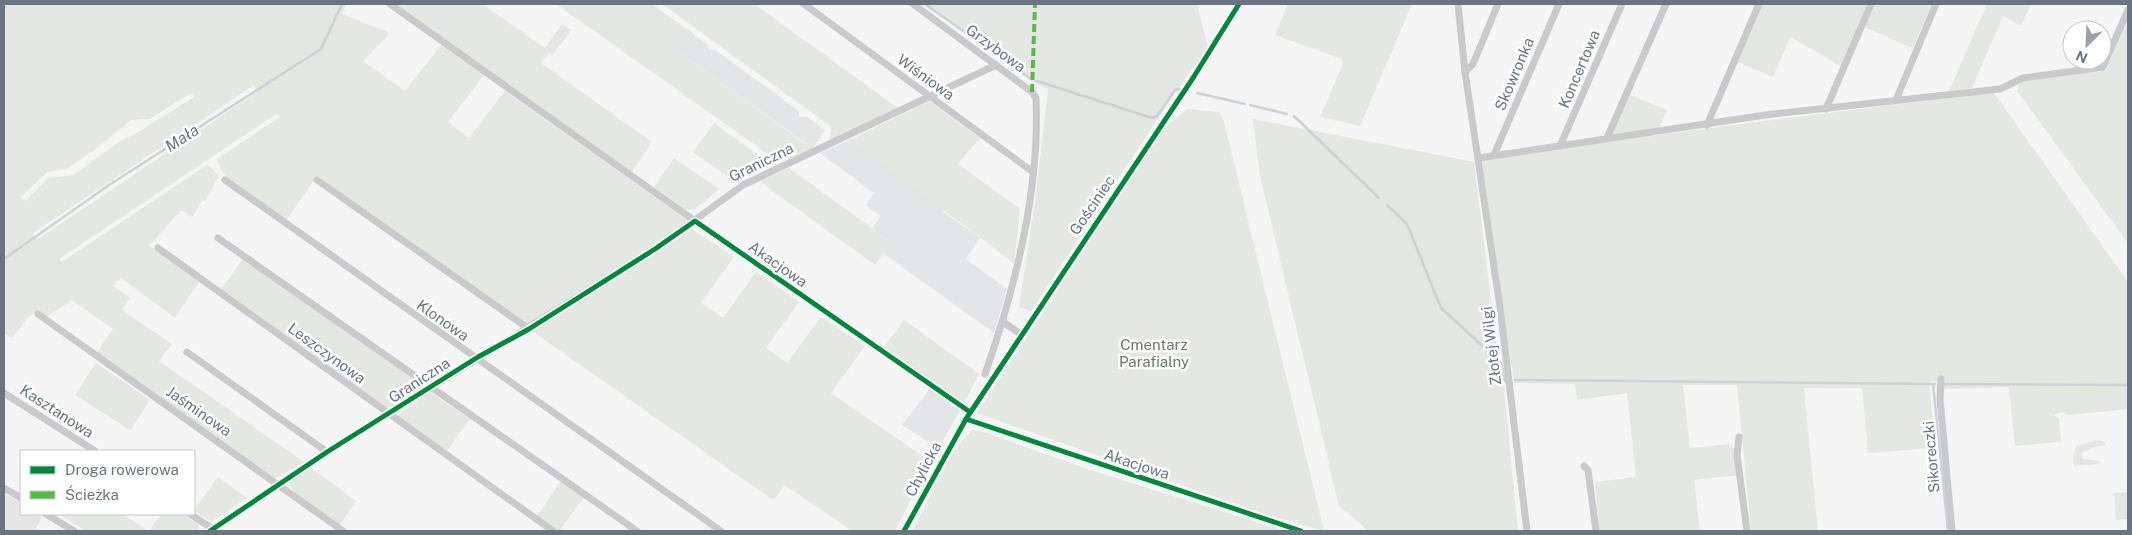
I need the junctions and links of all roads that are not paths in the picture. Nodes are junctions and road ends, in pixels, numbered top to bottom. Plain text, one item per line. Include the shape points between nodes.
1 (390, 4) edge
2 (804, 4) edge
3 (912, 4) edge
4 (1239, 4) edge
5 (1458, 4) edge
6 (1498, 4) edge
7 (1559, 4) edge
8 (1622, 4) edge
9 (1666, 4) edge
10 (1759, 4) edge
11 (1871, 4) edge
12 (1936, 4) edge
13 (2128, 10) edge
14 (996, 65) junction
15 (1465, 72) junction
16 (929, 97) junction
17 (1896, 100) junction
18 (1826, 109) junction
19 (1707, 125) junction
20 (1607, 138) junction
21 (1560, 146) junction
22 (1494, 155) junction
23 (1479, 158) junction
24 (1033, 172) junction
25 (224, 180) dead end
26 (316, 180) dead end
27 (695, 221) junction
28 (218, 238) dead end
29 (158, 248) dead end
30 (38, 314) dead end
31 (1004, 322) junction
32 (529, 329) junction
33 (1022, 335) junction
34 (187, 352) dead end
35 (478, 357) junction
36 (985, 374) dead end
37 (1941, 379) dead end
38 (430, 387) junction
39 (4, 393) edge
40 (970, 412) junction
41 (388, 414) junction
42 (966, 419) junction
43 (1739, 437) dead end
44 (92, 450) edge
45 (327, 452) junction
46 (1584, 466) dead end
47 (278, 484) junction
48 (4, 488) edge
49 (20, 497) edge
50 (48, 515) edge
51 (191, 515) edge
52 (211, 530) edge
53 (74, 531) edge
54 (344, 531) edge
55 (553, 531) edge
56 (638, 531) edge
57 (721, 531) edge
58 (904, 531) edge
59 (1301, 531) edge
60 (1527, 531) edge
61 (1596, 531) edge
62 (1747, 531) edge
63 (1952, 531) edge

1 - 27 street, Akacjowa
2 - 16 street, Wiśniowa
3 - 14 street, Grzybowa
4 - 33 street, Gościniec
5 - 15 street, Złotej Wilgi
6 - 15 street via 1473,64
7 - 22 street, Skowronka
8 - 21 street, Koncertowa
9 - 20 street
10 - 19 street
11 - 18 street
12 - 17 street
13 - 17 street via 2103,67 2023,78 2000,88
14 - 16 street, Graniczna
14 - 24 street, Grzybowa via 1036,98
15 - 23 street, Złotej Wilgi
16 - 24 street, Wiśniowa
16 - 27 street, Graniczna via 743,185
17 - 18 street
18 - 19 street
19 - 20 street
20 - 21 street
21 - 22 street
22 - 23 street
23 - 60 street, Złotej Wilgi
24 - 31 street
25 - 35 street, Klonowa via 470,355
26 - 32 street
27 - 32 street, Graniczna
27 - 40 street, Akacjowa
28 - 38 street
29 - 41 street, Leszczynowa
30 - 47 street, Jaśminowa
31 - 33 street
31 - 36 street
32 - 35 street, Graniczna
33 - 40 street, Gościniec
34 - 45 street
35 - 38 street, Graniczna
35 - 57 street, Klonowa
37 - 63 street, Sikoreczki
38 - 41 street, Graniczna
38 - 56 street
39 - 44 street, Kasztanowa
40 - 42 street, Gościniec
41 - 45 street, Graniczna
41 - 55 street, Leszczynowa
42 - 58 street, Chylicka
42 - 59 street, Akacjowa
43 - 62 street via 1737,455
45 - 47 street, Graniczna
46 - 61 street via 1588,470
47 - 52 street, Graniczna
47 - 54 street, Jaśminowa
48 - 49 street
50 - 53 street
51 - 52 street

